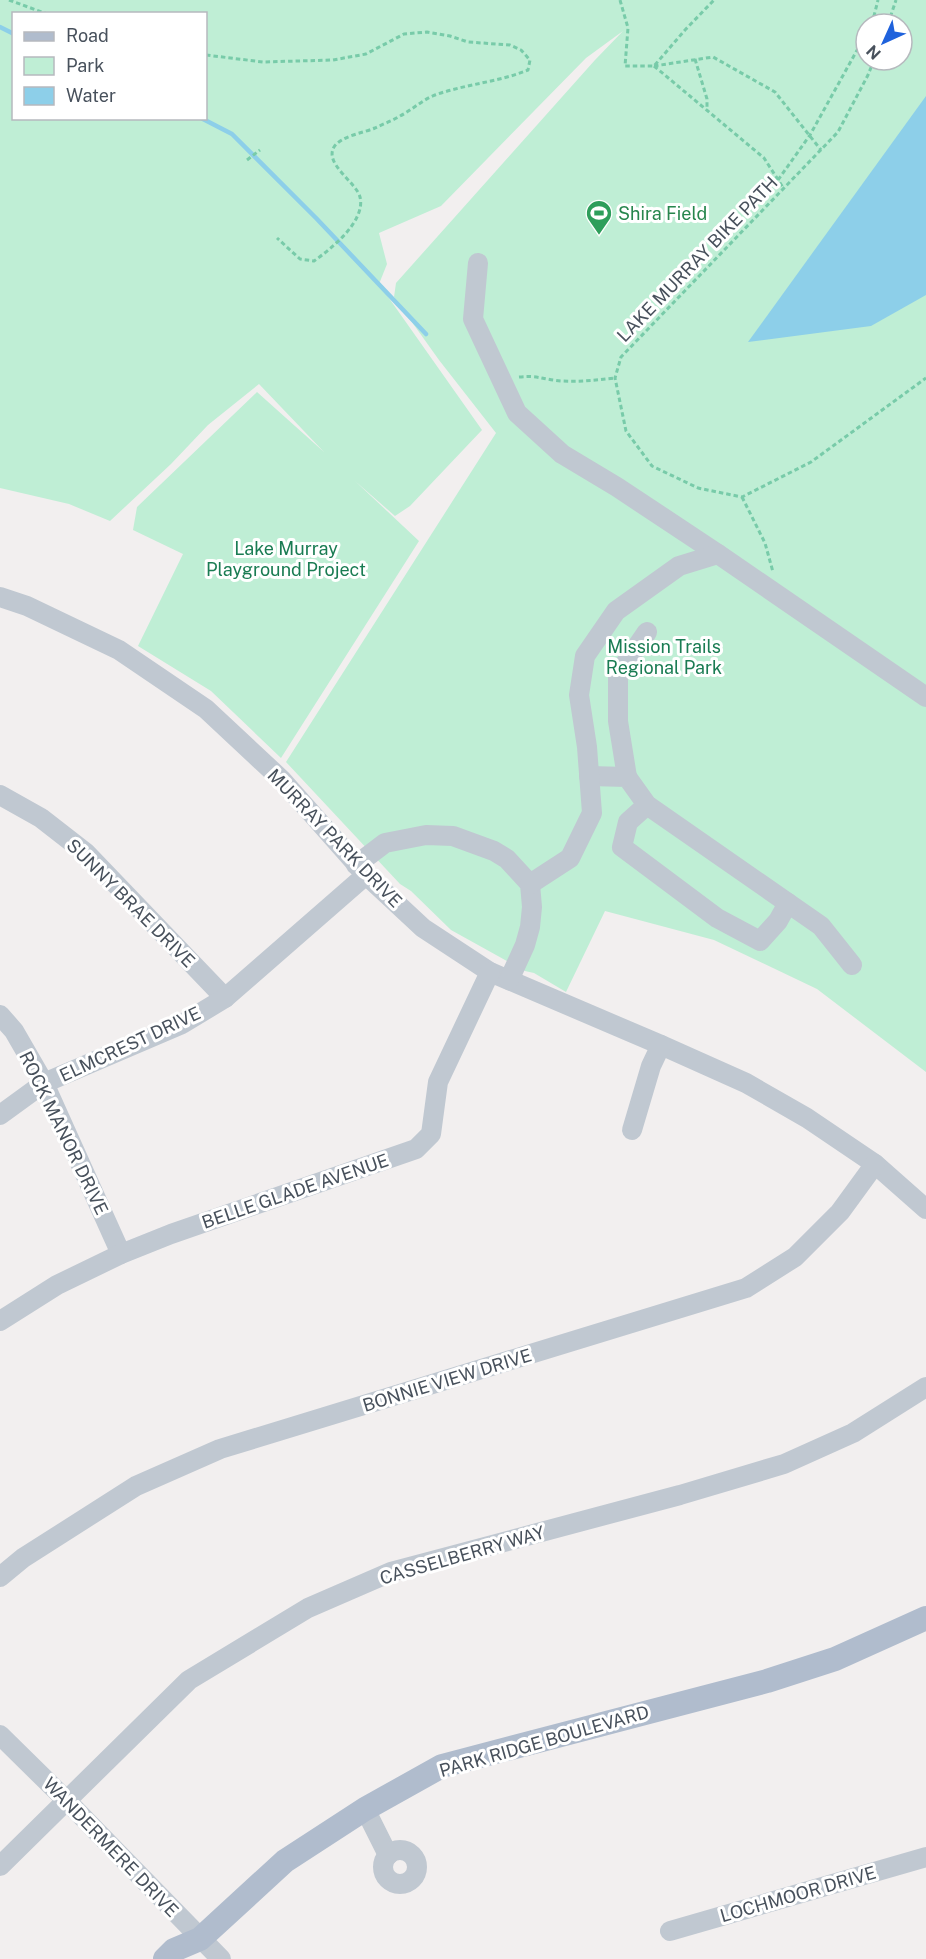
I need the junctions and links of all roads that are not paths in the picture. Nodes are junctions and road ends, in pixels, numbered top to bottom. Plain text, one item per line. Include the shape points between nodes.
1 (478, 263) dead end
2 (718, 554) junction
3 (0, 597) edge
4 (647, 632) dead end
5 (926, 697) edge
6 (589, 776) junction
7 (627, 777) junction
8 (0, 795) edge
9 (647, 805) junction
10 (361, 870) junction
11 (530, 884) junction
12 (788, 903) junction
13 (852, 965) dead end
14 (490, 972) junction
15 (509, 980) junction
16 (225, 999) junction
17 (0, 1016) edge
18 (661, 1045) junction
19 (44, 1083) junction
20 (0, 1115) edge
21 (632, 1130) dead end
22 (875, 1164) junction
23 (926, 1209) edge
24 (121, 1254) junction
25 (0, 1321) edge
26 (926, 1387) edge
27 (0, 1577) edge
28 (926, 1617) edge
29 (0, 1735) edge
30 (67, 1801) junction
31 (365, 1809) junction
32 (388, 1855) dead end
33 (926, 1857) edge
34 (0, 1866) edge
35 (670, 1931) dead end
36 (197, 1949) edge
37 (165, 1959) edge
38 (221, 1959) edge

1 - 2 street via 473,319 517,413 562,454
2 - 5 street
2 - 6 street via 679,566 616,611 585,656 579,695
3 - 10 street, MURRAY PARK DRIVE via 119,650 206,709 282,780
4 - 7 street via 618,674 618,721
6 - 7 street
6 - 11 street via 592,813 570,858
7 - 9 street
8 - 16 street, SUNNY BRAE DRIVE via 41,818 86,853
9 - 12 street
9 - 12 street via 628,822 621,847 717,918 760,941
10 - 11 street, ELMCREST DRIVE via 386,843 426,835 453,836 507,858
10 - 14 street, MURRAY PARK DRIVE via 423,928
10 - 16 street, ELMCREST DRIVE
11 - 15 street via 530,927
12 - 13 street via 820,926
14 - 15 street, MURRAY PARK DRIVE
14 - 24 street, BELLE GLADE AVENUE via 438,1082 431,1134 416,1149
15 - 18 street, MURRAY PARK DRIVE
16 - 19 street, ELMCREST DRIVE via 182,1024
17 - 19 street, ROCK MANOR DRIVE via 14,1030
18 - 21 street
18 - 22 street, MURRAY PARK DRIVE via 746,1083
19 - 20 street, ELMCREST DRIVE
19 - 24 street, ROCK MANOR DRIVE
22 - 23 street, MURRAY PARK DRIVE
22 - 27 street, BONNIE VIEW DRIVE via 840,1212 795,1257 746,1288 220,1449 136,1486 23,1558
24 - 25 street, BELLE GLADE AVENUE via 57,1285
26 - 30 street, CASSELBERRY WAY via 853,1433 784,1464 391,1572 308,1608 189,1680
28 - 31 main road, PARK RIDGE BOULEVARD via 835,1659 767,1681 442,1766
29 - 30 street, WANDERMERE DRIVE
30 - 34 street, CASSELBERRY WAY
30 - 36 street, WANDERMERE DRIVE
31 - 32 street
31 - 36 main road, PARK RIDGE BOULEVARD via 285,1861
33 - 35 street, LOCHMOOR DRIVE
36 - 37 main road, PARK RIDGE BOULEVARD via 174,1950
36 - 38 street, WANDERMERE DRIVE

